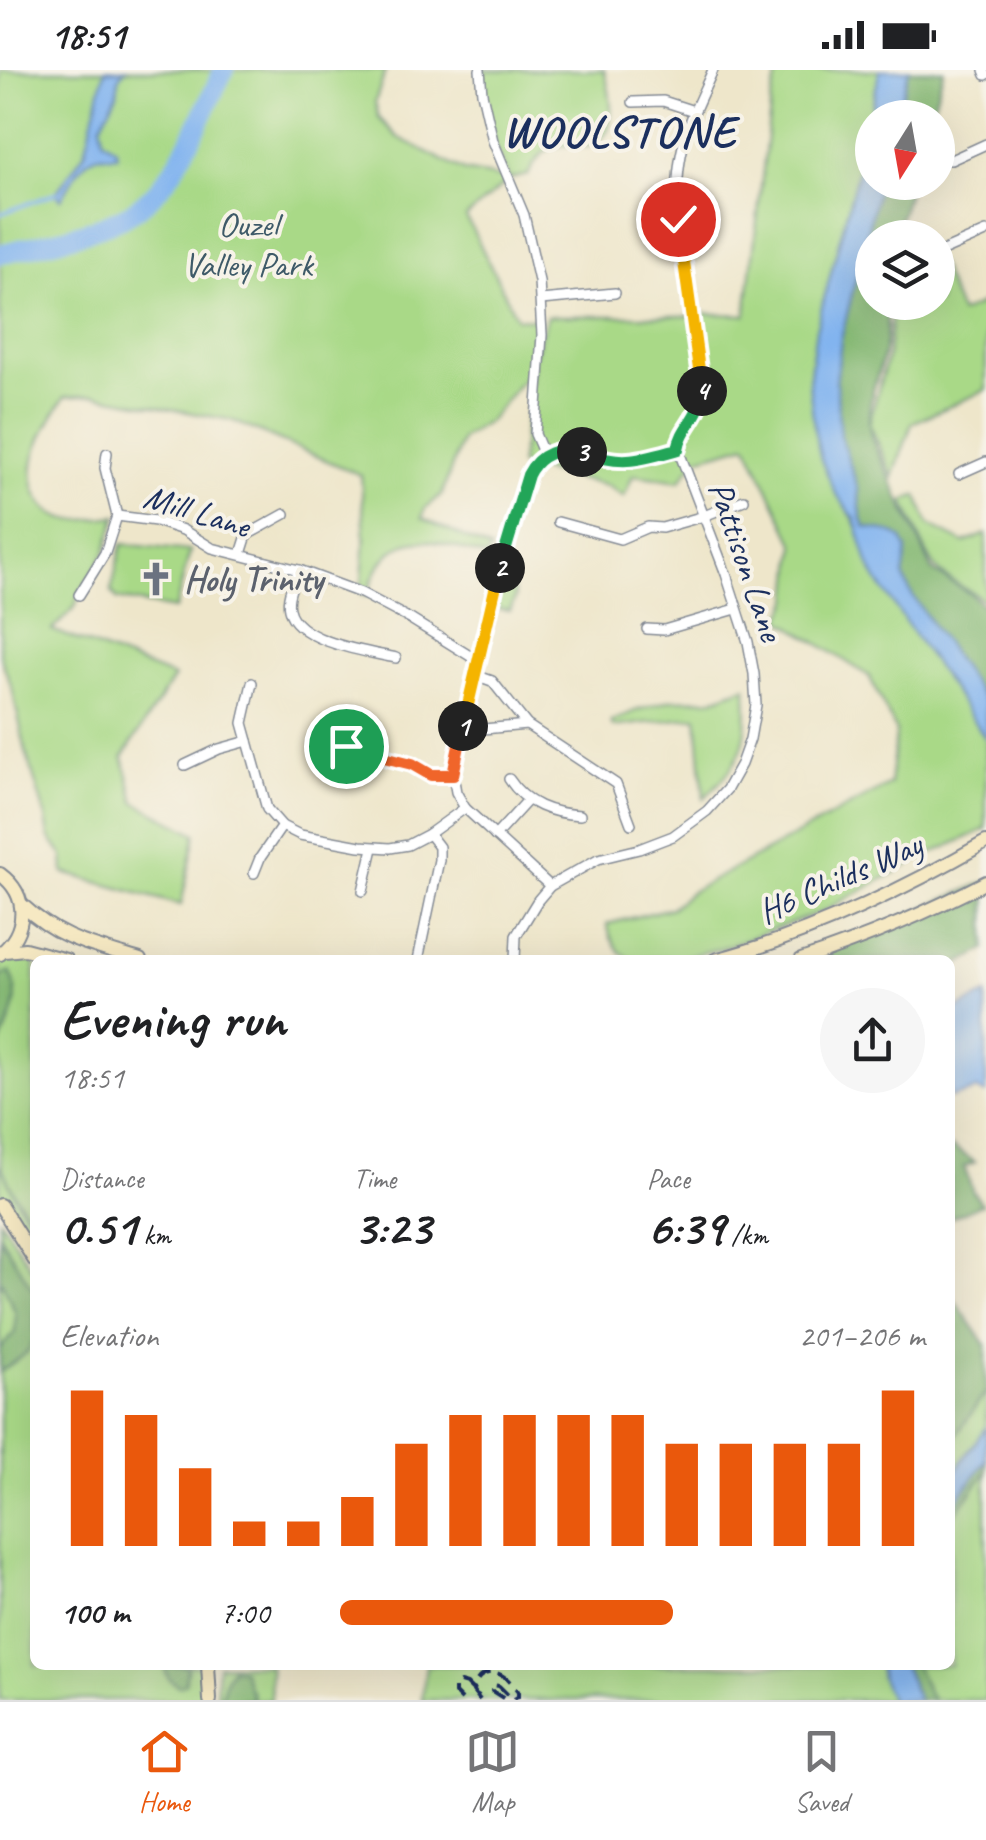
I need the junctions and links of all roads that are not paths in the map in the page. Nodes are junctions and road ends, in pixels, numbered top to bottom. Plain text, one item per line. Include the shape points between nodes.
1 (480, 70) edge
2 (713, 70) edge
3 (633, 102) dead end
4 (694, 111) junction
5 (986, 144) edge
6 (955, 158) edge
7 (986, 232) edge
8 (955, 246) edge
9 (615, 293) dead end
10 (541, 300) junction
11 (678, 449) junction
12 (107, 453) dead end
13 (544, 455) junction
14 (986, 462) edge
15 (959, 474) dead end
16 (744, 500) dead end
17 (285, 514) dead end
18 (117, 516) junction
19 (704, 516) junction
20 (558, 522) dead end
21 (242, 554) junction
22 (299, 570) junction
23 (79, 595) dead end
24 (736, 609) junction
25 (647, 629) dead end
26 (396, 658) dead end
27 (478, 661) junction
28 (475, 675) junction
29 (252, 682) dead end
30 (527, 725) junction
31 (462, 731) junction
32 (248, 742) junction
33 (328, 744) dead end
34 (185, 765) dead end
35 (453, 775) junction
36 (509, 780) dead end
37 (528, 800) junction
38 (465, 808) junction
39 (580, 815) dead end
40 (631, 824) dead end
41 (282, 826) junction
42 (430, 834) junction
43 (495, 836) junction
44 (986, 842) edge
45 (373, 848) junction
46 (0, 863) edge
47 (254, 873) dead end
48 (4, 878) edge
49 (986, 882) edge
50 (550, 886) junction
51 (364, 891) dead end
52 (20, 900) junction
53 (2, 953) edge
54 (47, 955) edge
55 (124, 955) edge
56 (419, 955) edge
57 (514, 955) edge
58 (730, 955) edge
59 (816, 955) edge
60 (0, 1205) edge
61 (30, 1253) edge
62 (208, 1670) edge
63 (210, 1700) edge

1 - 10 street via 493,141 524,215
2 - 4 street, Pattison Lane
3 - 4 street via 663,100
4 - 11 street, Pattison Lane via 677,190 702,394
5 - 6 street
7 - 8 street
9 - 10 street
10 - 13 street via 535,434
11 - 13 street via 631,462 576,450
11 - 19 street, Pattison Lane
12 - 18 street, Mill Lane
13 - 27 street via 528,475
14 - 15 street
16 - 19 street
17 - 21 street via 247,535
18 - 21 street, Mill Lane via 156,521 212,548
18 - 23 street, Mill Lane via 105,553
19 - 20 street via 620,539
19 - 24 street, Pattison Lane
21 - 22 street, Mill Lane
22 - 26 street via 288,608 293,619 328,642
22 - 27 street, Mill Lane via 368,596
24 - 25 street
24 - 50 street, Pattison Lane via 748,642 756,705 727,790 673,836 598,860
27 - 28 street
28 - 30 street via 492,682
28 - 31 street
29 - 32 street via 244,722
30 - 31 street
30 - 40 street via 616,784
31 - 35 street
32 - 34 street
32 - 41 street via 266,809
33 - 35 street via 412,764 431,775
35 - 38 street
36 - 37 street
37 - 39 street
37 - 43 street
38 - 42 street
38 - 43 street
41 - 45 street
41 - 47 street
42 - 45 street via 408,845
42 - 56 street via 438,860
43 - 50 street
44 - 58 street, H6 Childs Way via 828,922
45 - 51 street
46 - 48 street
48 - 52 street
49 - 59 street, H6 Childs Way
50 - 57 street, Pattison Lane via 516,936
52 - 53 street via 22,922
52 - 55 street via 63,936
53 - 54 street via 25,949
60 - 61 street
62 - 63 street

